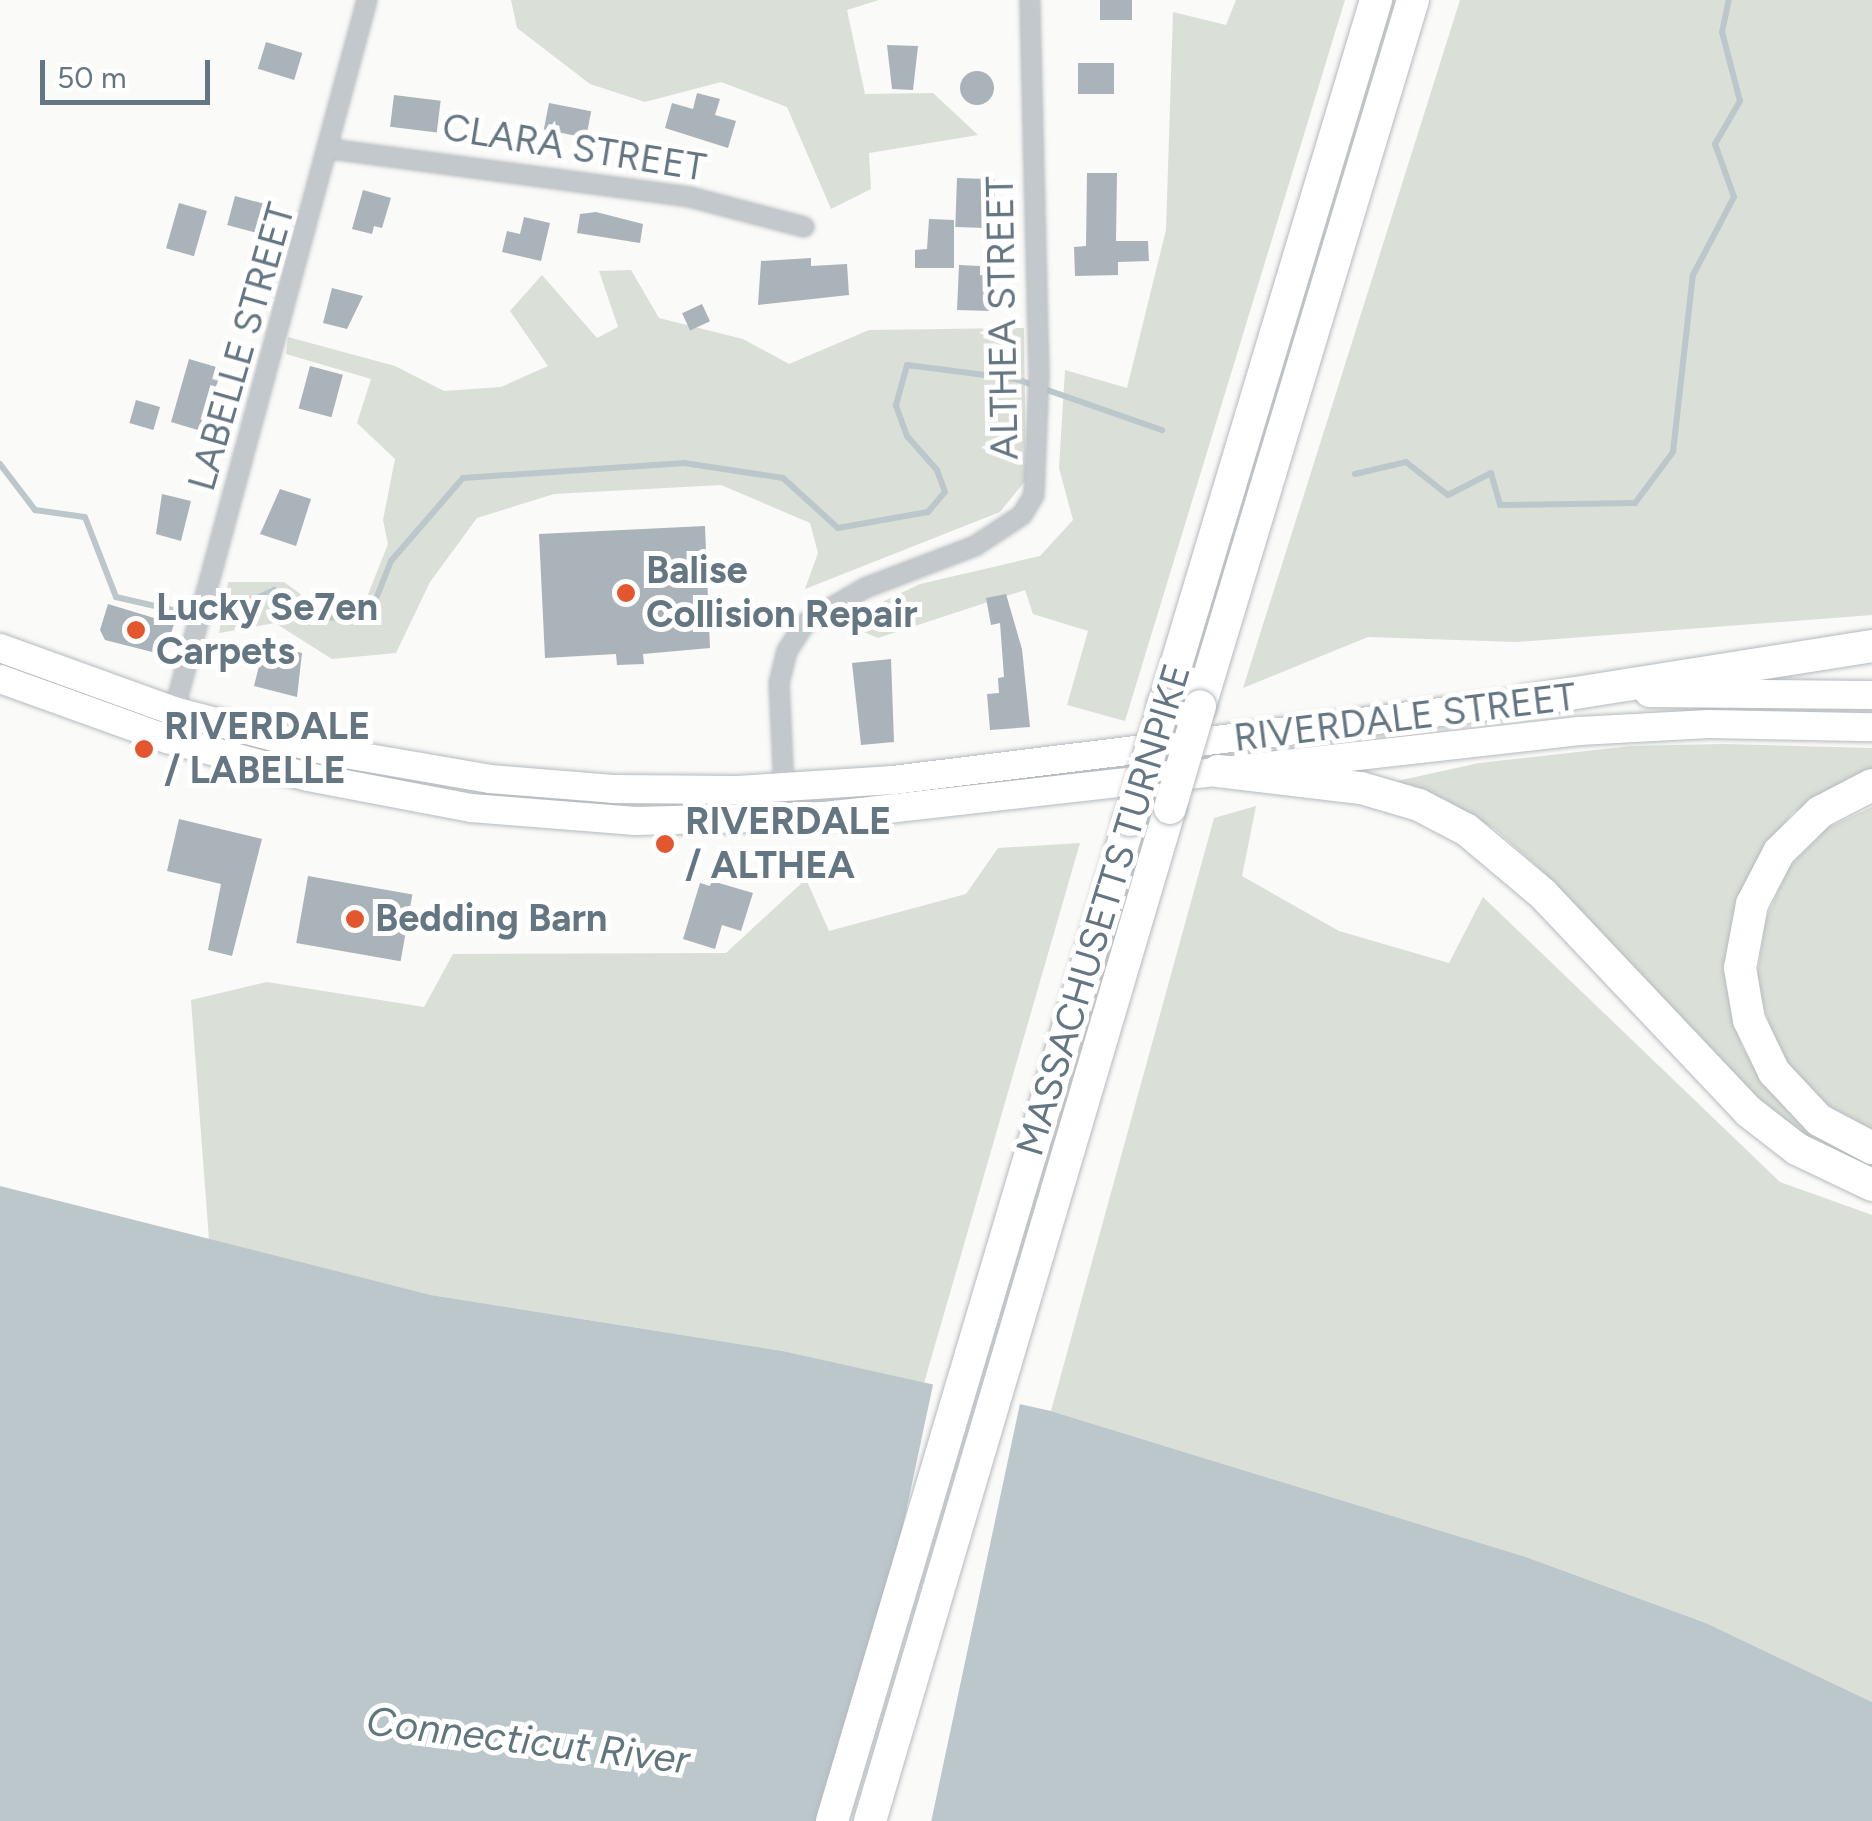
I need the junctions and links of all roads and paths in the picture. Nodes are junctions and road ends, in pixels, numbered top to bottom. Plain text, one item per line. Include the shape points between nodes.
1 (367, 0) edge
2 (1030, 0) edge
3 (1376, 0) edge
4 (1412, 0) edge
5 (332, 149) junction
6 (804, 227) dead end
7 (1872, 646) edge
8 (0, 648) edge
9 (0, 679) edge
10 (1872, 695) edge
11 (1525, 701) junction
12 (174, 711) junction
13 (1872, 728) edge
14 (1218, 772) junction
15 (1872, 785) edge
16 (784, 788) junction
17 (1872, 1148) edge
18 (1872, 1184) edge
19 (832, 1821) edge
20 (870, 1821) edge

1 - 5 street, LABELLE STREET
2 - 16 street, ALTHEA STREET via 1038,475 1022,514 974,546 827,607 798,632 779,683
3 - 19 highway, MASSACHUSETTS TURNPIKE, bridge
4 - 20 highway, MASSACHUSETTS TURNPIKE, bridge
5 - 6 street, CLARA STREET via 690,196
5 - 12 street, LABELLE STREET
7 - 11 highway
8 - 12 main road, RIVERDALE STREET
9 - 14 main road, RIVERDALE STREET via 290,773 454,805 563,817 826,816
10 - 11 main road, RIVERDALE STREET via 1734,691
11 - 16 main road, RIVERDALE STREET
12 - 16 main road, RIVERDALE STREET via 328,751 490,779 614,789
13 - 14 main road, RIVERDALE STREET via 1595,730
14 - 18 highway via 1380,793 1466,830 1554,905 1748,1111 1810,1156
15 - 17 highway via 1820,812 1779,852 1752,904 1740,968 1749,1020 1774,1072 1819,1120

